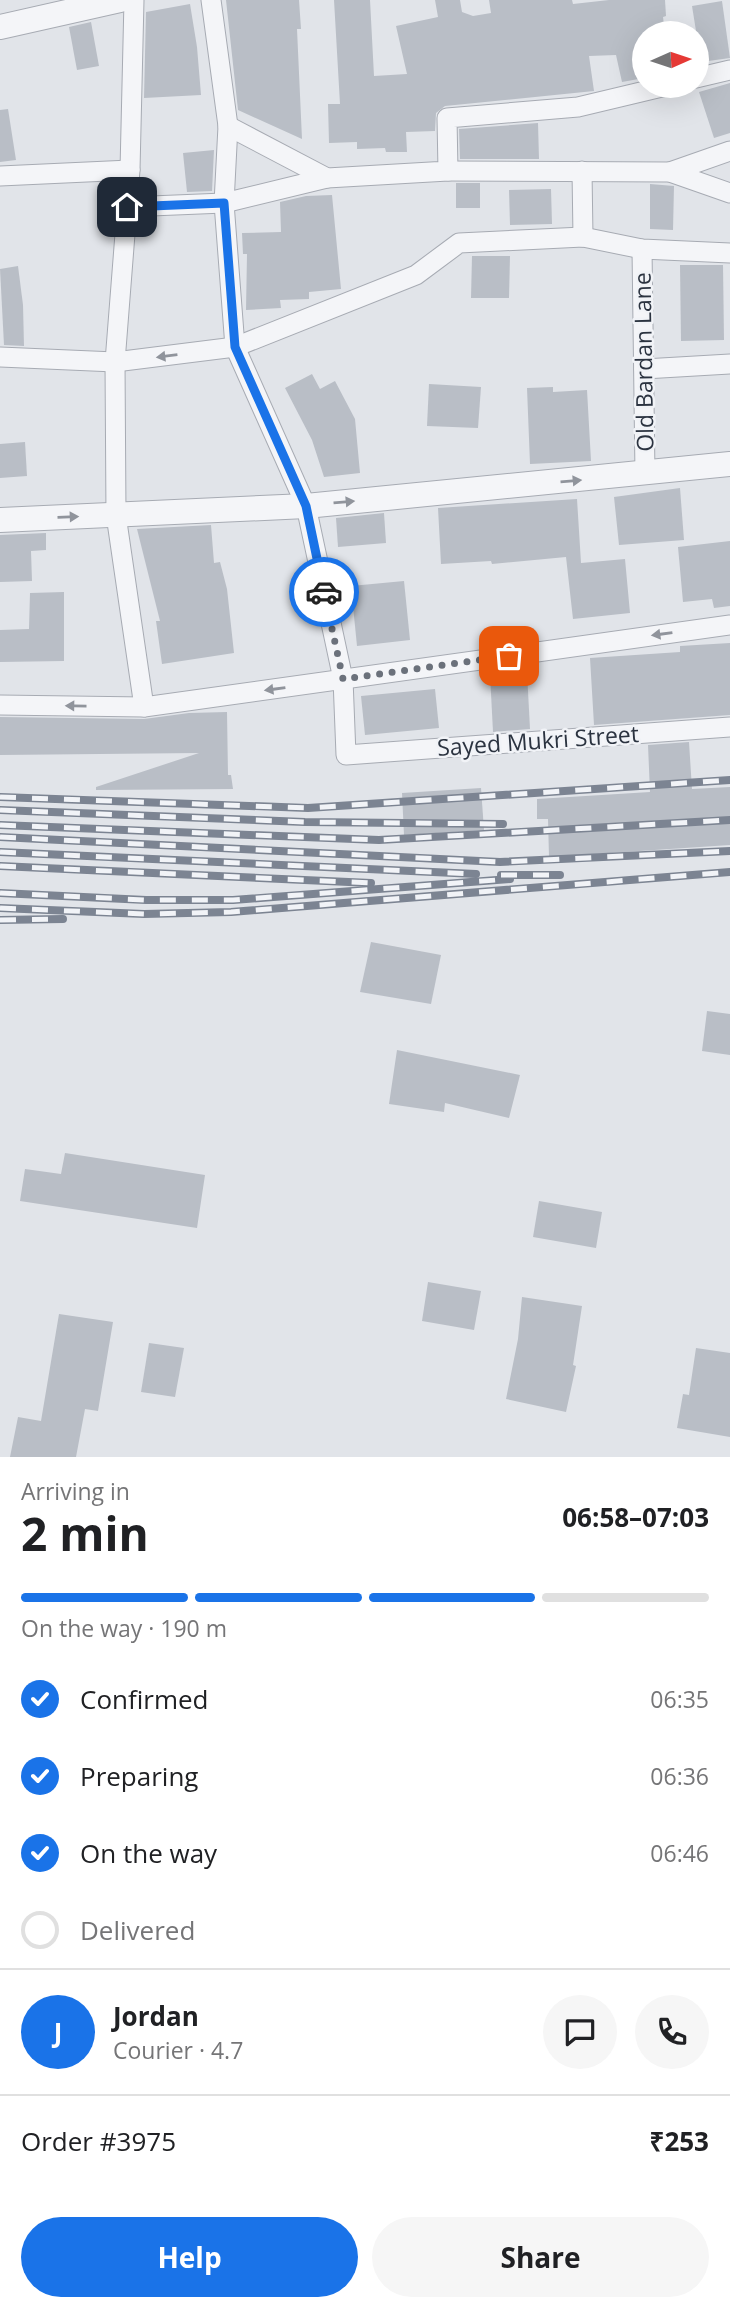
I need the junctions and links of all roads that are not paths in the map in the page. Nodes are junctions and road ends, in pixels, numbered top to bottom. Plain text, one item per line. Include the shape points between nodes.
1 (120, 0) edge
2 (134, 0) edge
3 (211, 0) edge
4 (0, 27) edge
5 (730, 70) edge
6 (709, 75) edge
7 (632, 94) edge
8 (228, 126) junction
9 (730, 150) edge
10 (130, 170) junction
11 (448, 171) junction
12 (582, 171) junction
13 (670, 172) junction
14 (0, 176) edge
15 (327, 178) junction
16 (730, 193) edge
17 (224, 203) junction
18 (127, 207) junction
19 (583, 237) junction
20 (642, 249) junction
21 (730, 253) edge
22 (235, 347) junction
23 (0, 357) edge
24 (115, 362) junction
25 (730, 364) edge
26 (644, 369) junction
27 (730, 464) edge
28 (645, 474) junction
29 (306, 506) junction
30 (116, 515) junction
31 (0, 520) edge
32 (730, 625) edge
33 (343, 679) junction
34 (0, 705) edge
35 (144, 707) junction
36 (730, 727) edge

1 - 4 street
2 - 10 street
3 - 8 street
5 - 6 street
7 - 11 street via 578,107 447,118
8 - 15 street
8 - 17 street
9 - 13 street
10 - 14 street
10 - 18 street
11 - 12 street
11 - 15 street
12 - 13 street
12 - 19 street
13 - 16 street
15 - 17 street
17 - 18 street
17 - 22 street
18 - 24 street
19 - 20 street
19 - 22 street via 459,243 416,275
20 - 21 street
20 - 26 street, Old Bardan Lane
22 -> 24 street
22 - 29 street
23 - 24 street
24 - 30 street
25 - 26 street
26 - 28 street, Old Bardan Lane
27 - 28 street
29 -> 28 street
29 - 30 street
29 - 33 street
31 -> 30 street
30 - 35 street
32 -> 33 street
33 -> 35 street
33 - 36 street, Sayed Mukri Street via 346,755
35 -> 34 street

